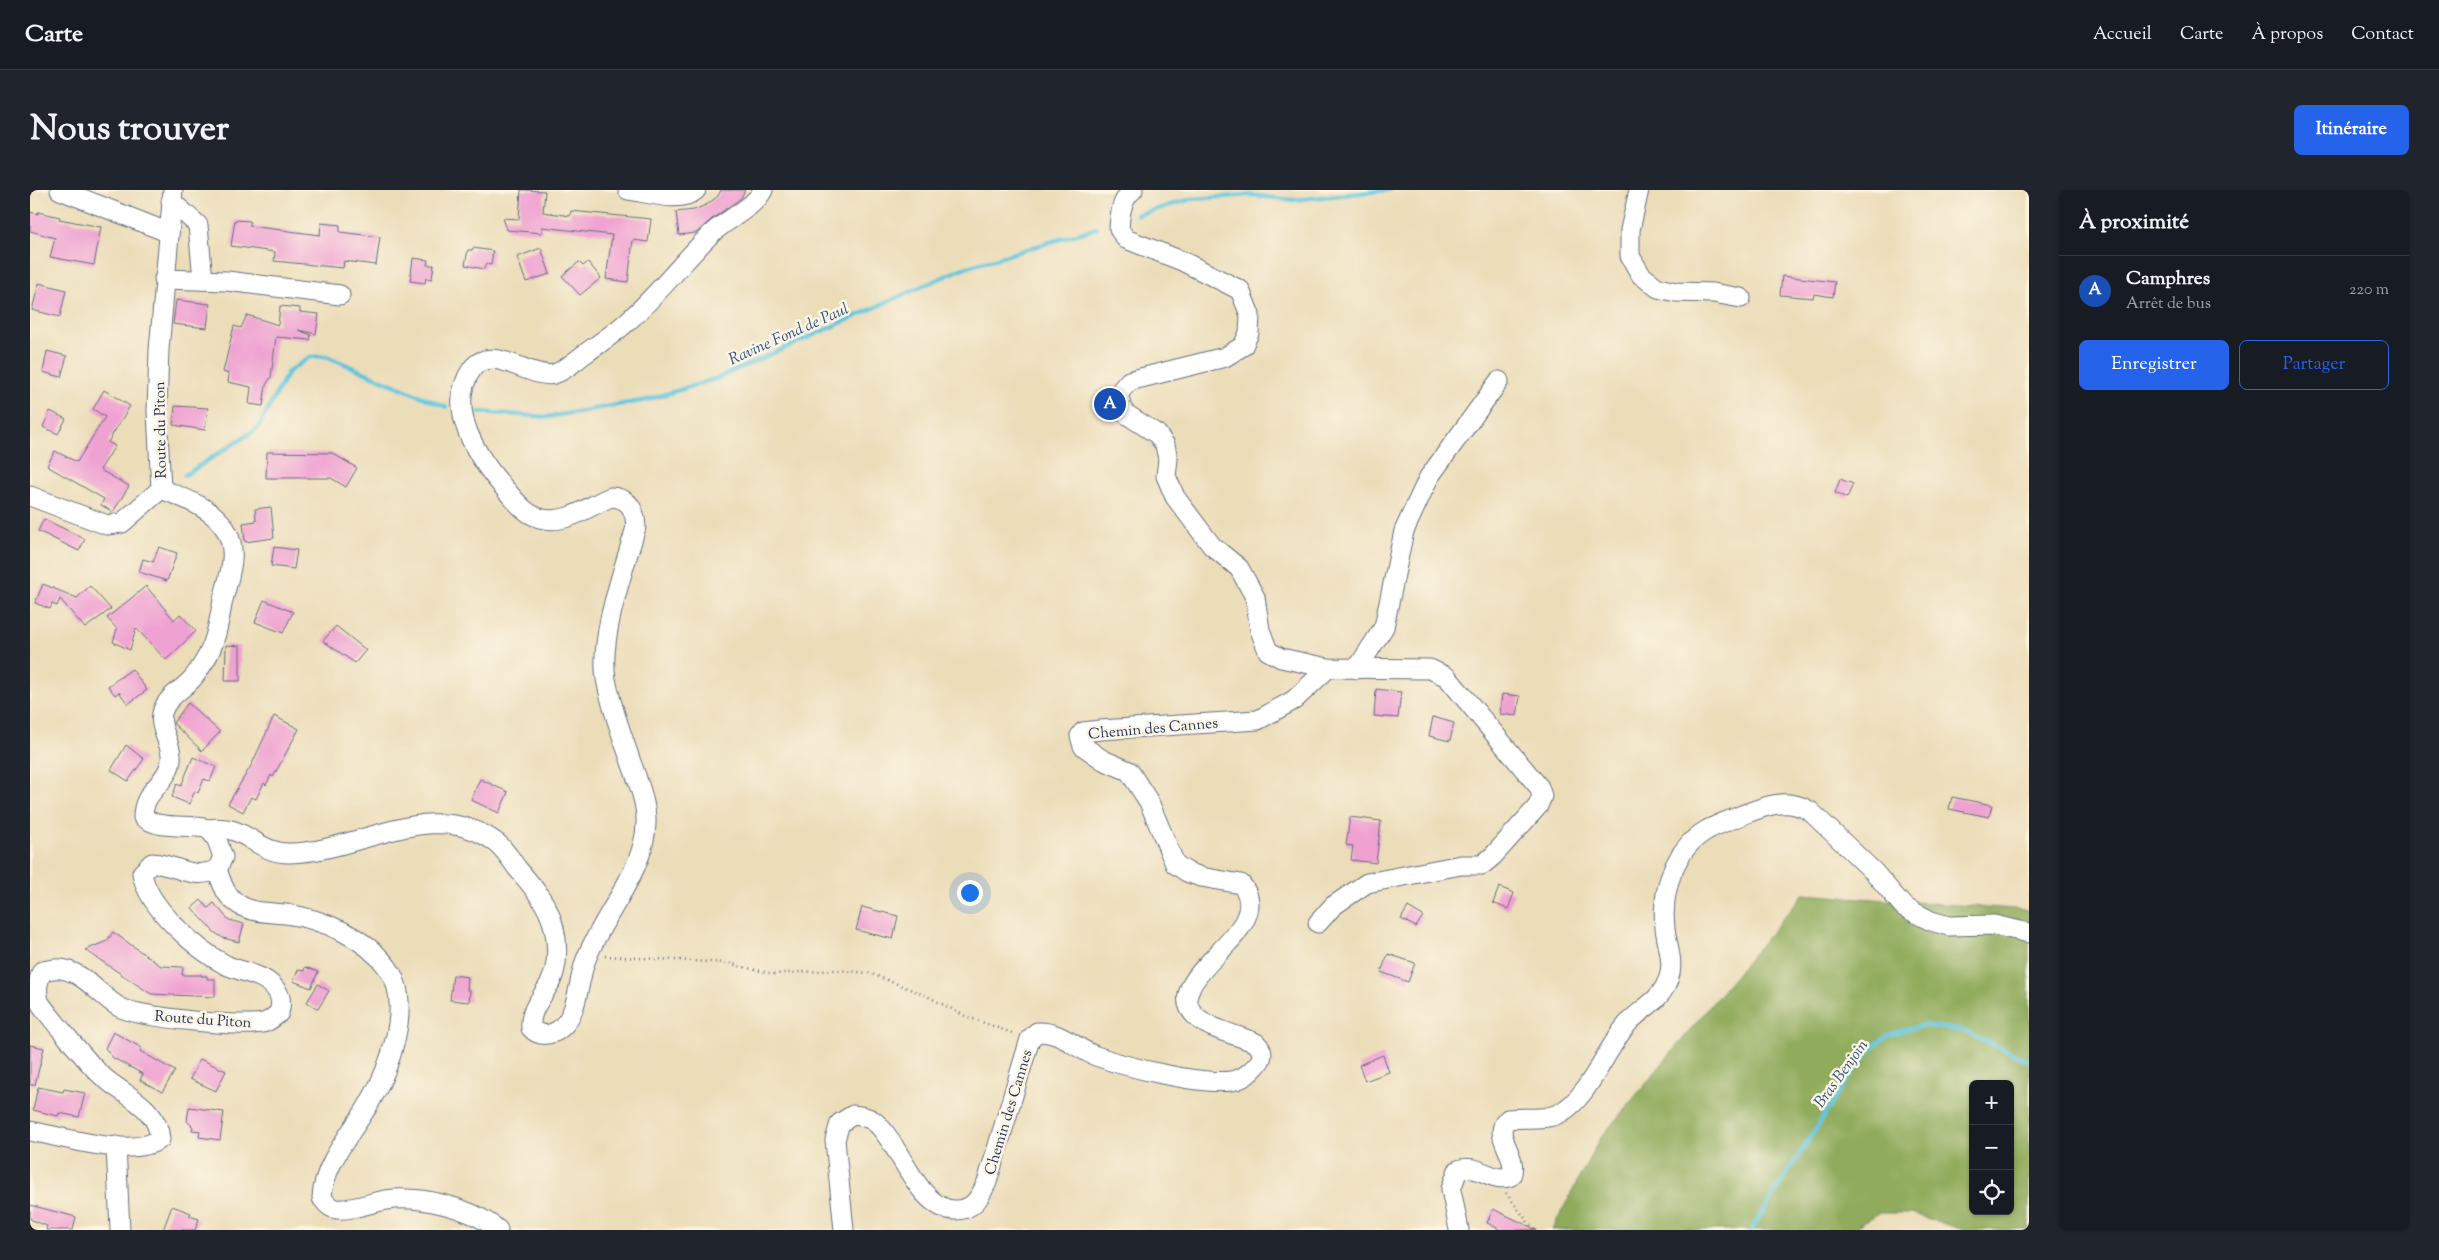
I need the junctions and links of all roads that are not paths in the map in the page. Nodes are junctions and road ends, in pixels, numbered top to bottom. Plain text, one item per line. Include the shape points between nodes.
1 (60, 190) edge
2 (628, 190) edge
3 (696, 190) edge
4 (763, 190) edge
5 (1133, 190) edge
6 (1639, 190) edge
7 (172, 195) edge
8 (168, 232) junction
9 (164, 279) junction
10 (203, 280) junction
11 (340, 295) dead end
12 (1741, 298) dead end
13 (1500, 381) dead end
14 (161, 489) junction
15 (30, 496) edge
16 (1328, 668) junction
17 (1357, 668) junction
18 (209, 829) junction
19 (217, 870) junction
20 (1318, 923) dead end
21 (2029, 933) edge
22 (30, 1131) edge
23 (116, 1146) junction
24 (120, 1230) edge
25 (498, 1230) edge
26 (844, 1230) edge
27 (1459, 1230) edge

1 - 8 street
2 - 3 street via 671,196 682,196
4 - 18 street via 754,203 720,226 700,245 629,321 560,372 546,374 496,360 484,360 474,366 462,393 463,414 470,439 486,468 523,510 539,518 557,520 611,497 626,501 635,513 636,527 608,631 605,654 606,678 615,716 645,805 644,845 638,862 596,935 570,1017 555,1032 543,1035 530,1028 531,1014 552,979 557,943 549,913 538,891 507,852 487,837 460,825 416,825 327,849 280,853 238,831 219,827
5 - 16 street via 1125,196 1120,214 1119,229 1126,239 1182,261 1240,290 1250,315 1242,346 1225,357 1129,381 1118,394 1119,403 1123,412 1157,434 1165,445 1168,459 1166,476 1175,497 1212,546 1240,568 1255,597 1260,630 1268,651 1281,658
6 - 12 street via 1630,230 1630,256 1640,275 1658,288
7 - 8 street, Route du Piton
7 - 10 street via 198,225
8 - 9 street, Route du Piton
9 - 10 street
9 - 14 street, Route du Piton via 157,411
10 - 11 street
13 - 17 street via 1429,477 1404,531 1384,626
14 - 15 street via 122,523 107,525
14 - 18 street, Route du Piton via 202,506 225,526 232,542 232,561 215,638 206,659 162,711 162,728 171,763 143,806 143,817 151,823
16 - 17 street
16 - 26 street, Chemin des Cannes via 1294,700 1258,720 1100,730 1083,732 1080,736 1083,746 1103,760 1129,771 1149,802 1175,864 1201,877 1241,884 1246,890 1249,898 1244,922 1237,934 1193,981 1187,995 1190,1008 1200,1020 1256,1043 1262,1049 1260,1062 1248,1074 1231,1081 1193,1080 1096,1056 1049,1031 1037,1032 1030,1039 987,1182 970,1207 950,1210 938,1206 925,1194 874,1122 853,1115 840,1123 834,1148
17 - 20 street via 1430,668 1447,677 1539,787 1542,796 1538,806 1494,856 1482,865 1461,865 1367,883 1333,906
18 - 19 street via 223,857
19 - 23 street, Route du Piton via 204,875 187,874 168,864 152,862 142,874 144,886 154,901 193,944 228,966 266,980 277,991 282,1002 279,1013 267,1022 247,1024 138,1014 119,1007 80,977 62,969 42,971 37,986 40,1002 100,1074 140,1103 156,1121 160,1139 152,1145
19 - 25 street via 230,897 242,907 257,912 287,914 350,935 378,957 395,982 400,1013 391,1054 370,1102 326,1175 322,1198 329,1207 339,1210 411,1199 480,1216
21 - 27 street via 1994,925 1949,926 1904,907 1874,872 1801,805 1762,807 1708,830 1680,853 1672,872 1665,925 1671,968 1662,993 1630,1021 1574,1103 1554,1116 1508,1119 1502,1124 1501,1131 1514,1162 1511,1176 1497,1179 1472,1168 1458,1170 1451,1189
22 - 23 street, Route du Piton
23 - 24 street

